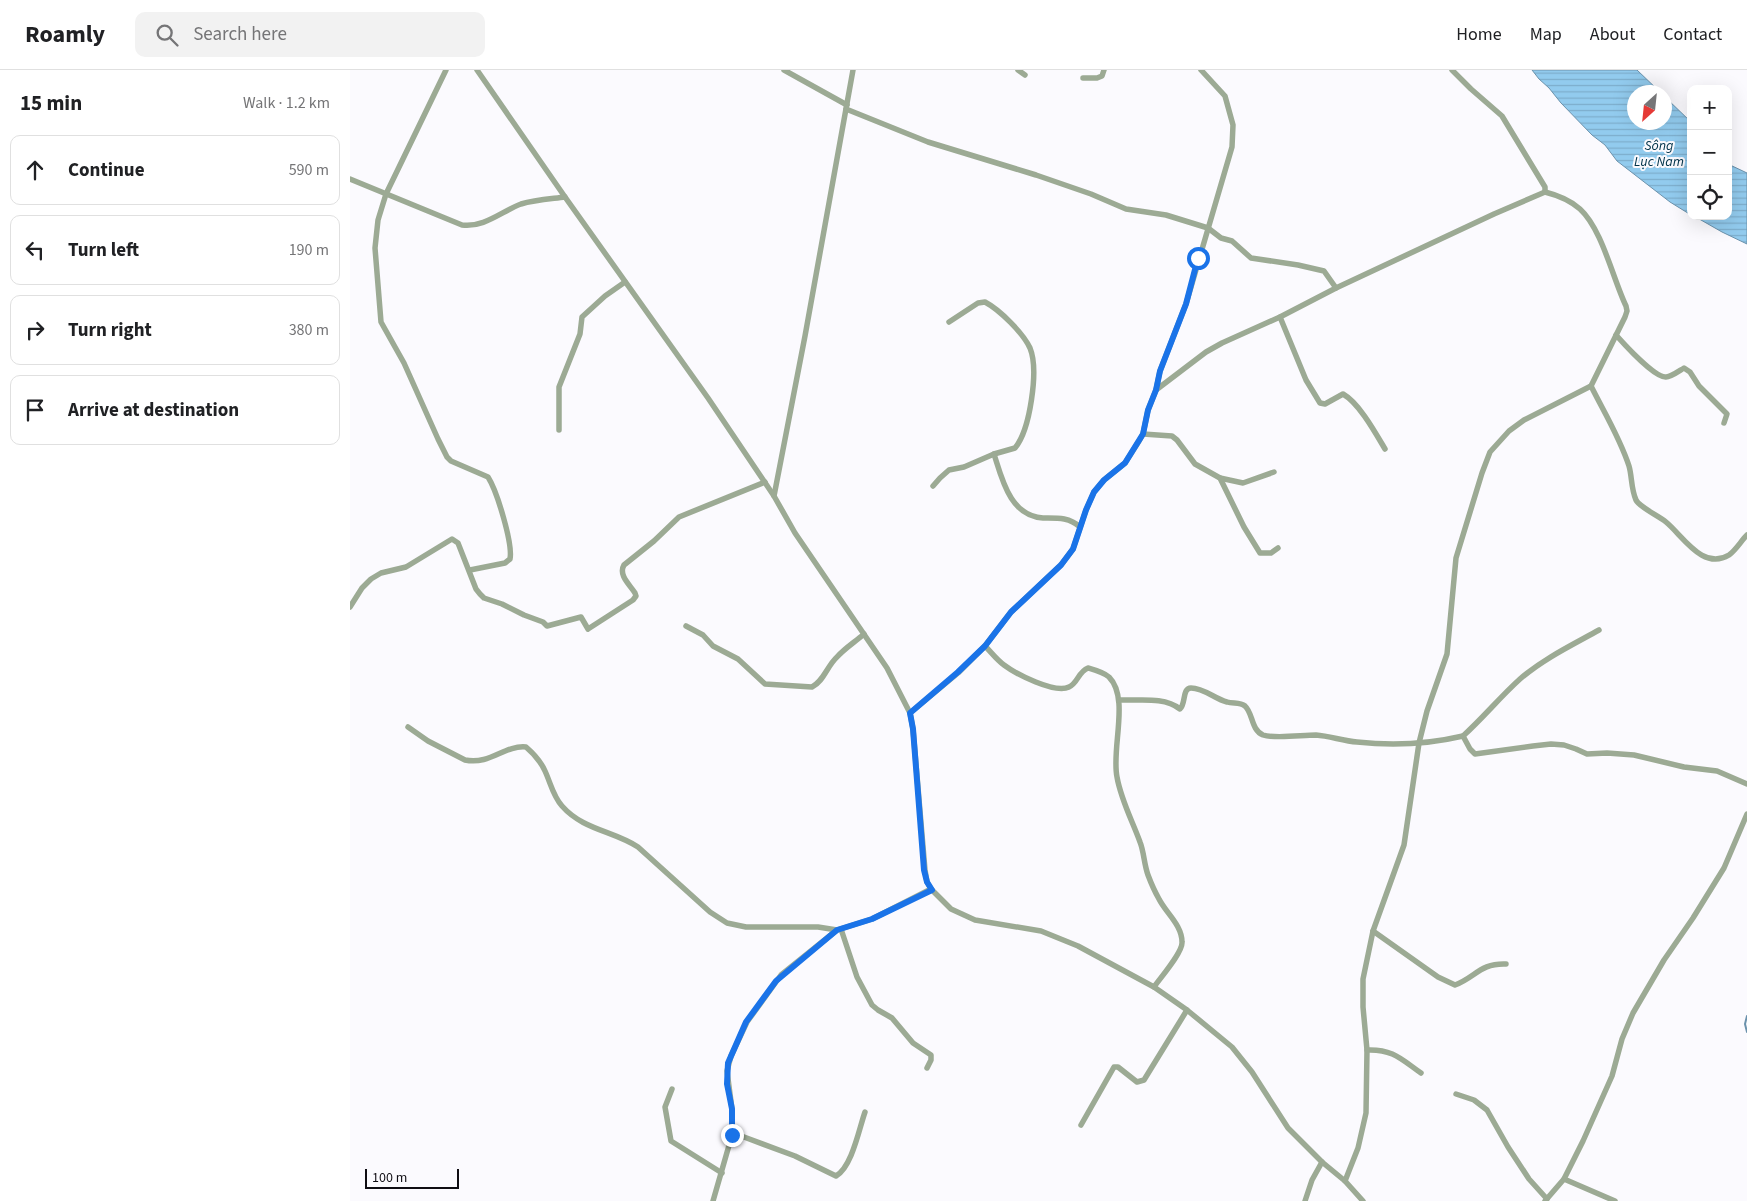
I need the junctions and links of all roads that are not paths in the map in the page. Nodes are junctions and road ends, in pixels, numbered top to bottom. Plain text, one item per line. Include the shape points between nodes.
1 (446, 70) edge
2 (477, 70) edge
3 (784, 70) edge
4 (853, 70) edge
5 (1018, 70) edge
6 (1104, 70) edge
7 (1201, 70) edge
8 (1452, 70) edge
9 (1025, 75) dead end
10 (1083, 78) dead end
11 (846, 107) junction
12 (350, 179) edge
13 (1545, 192) junction
14 (386, 194) junction
15 (565, 197) junction
16 (1208, 228) junction
17 (625, 282) junction
18 (1336, 288) junction
19 (1280, 317) junction
20 (949, 322) dead end
21 (1616, 335) junction
22 (1591, 386) junction
23 (1156, 390) junction
24 (1724, 423) dead end
25 (559, 430) dead end
26 (1143, 434) junction
27 (1385, 449) dead end
28 (994, 454) junction
29 (1274, 472) dead end
30 (1220, 478) junction
31 (765, 482) junction
32 (933, 486) dead end
33 (774, 496) junction
34 (1080, 528) junction
35 (1747, 535) edge
36 (1278, 548) dead end
37 (470, 570) junction
38 (350, 607) edge
39 (686, 626) dead end
40 (1599, 630) dead end
41 (864, 634) junction
42 (985, 646) junction
43 (1119, 700) junction
44 (910, 713) junction
45 (408, 727) dead end
46 (1463, 736) junction
47 (1419, 743) junction
48 (1747, 784) edge
49 (1747, 814) edge
50 (932, 890) junction
51 (839, 930) junction
52 (1373, 931) junction
53 (1506, 964) dead end
54 (1154, 987) junction
55 (1187, 1010) junction
56 (1367, 1050) junction
57 (927, 1068) dead end
58 (1421, 1073) dead end
59 (672, 1089) dead end
60 (1456, 1094) dead end
61 (865, 1112) dead end
62 (1081, 1125) dead end
63 (732, 1135) junction
64 (1322, 1162) junction
65 (722, 1173) junction
66 (1564, 1179) junction
67 (1345, 1181) junction
68 (1546, 1200) edge
69 (713, 1201) edge
70 (1305, 1201) edge
71 (1363, 1201) edge
72 (1615, 1201) edge

1 - 14 street
2 - 15 street
3 - 11 street
4 - 11 street
5 - 9 street
6 - 10 street via 1097,78
7 - 16 street via 1225,96 1233,125 1232,147
8 - 13 street via 1502,116
11 - 16 street via 928,142 1036,175 1126,209 1166,215
11 - 33 street
12 - 14 street
13 - 18 street
13 - 21 street via 1579,208 1600,240 1627,311
14 - 15 street via 469,226 526,203
14 - 37 street via 378,220 375,248 381,322 404,363 447,457 488,477 502,512 510,559 505,564
15 - 17 street
16 - 18 street via 1221,238 1232,241 1251,258 1324,271
16 - 23 street
17 - 25 street via 582,317 580,334 560,384
17 - 31 street
18 - 19 street
19 - 23 street via 1212,348
19 - 27 street via 1302,371 1320,403 1325,404 1343,394 1348,397
20 - 28 street via 978,303 985,302 1018,331 1031,352 1031,408 1024,432 1015,448
21 - 22 street
21 - 24 street via 1661,376 1665,378 1684,368 1690,372 1699,386 1727,414
22 - 35 street via 1626,459 1638,503 1666,522 1704,556 1728,556
22 - 47 street via 1524,420 1499,440 1490,452 1456,558 1447,654
23 - 26 street
26 - 30 street via 1172,436 1195,464
26 - 34 street via 1125,463 1094,492
28 - 32 street via 949,470
28 - 34 street via 1000,474 1018,507 1036,516 1061,518
29 - 30 street via 1243,483
30 - 36 street via 1260,553 1270,553
31 - 33 street
31 - 37 street via 675,520 624,565 622,574 635,593 633,600 588,629 580,617 547,626 484,598 476,589
33 - 41 street via 795,533
34 - 42 street via 1073,549 1061,565 1011,612
37 - 38 street via 458,543 450,539 406,566 371,579
39 - 41 street via 738,659 765,684 812,687 838,655
40 - 46 street via 1521,678
41 - 44 street via 887,668
42 - 43 street via 1003,664 1047,685 1067,689 1088,668 1102,673 1114,684
42 - 44 street
43 - 47 street via 1158,701 1180,709 1190,688 1244,706 1261,734 1317,735 1389,744
43 - 54 street via 1115,752 1124,804 1140,841 1158,899 1176,924 1182,941 1181,950
44 - 50 street via 924,870
45 - 51 street via 472,762 526,747 544,769 557,800 573,816 594,829 638,847 710,912 727,923 746,927 812,926
46 - 47 street via 1436,743
46 - 48 street via 1475,754 1564,745 1586,754 1634,755 1684,768 1717,771
47 - 52 street via 1404,845
49 - 66 street via 1724,868 1633,1013 1612,1076
50 - 51 street via 872,919
50 - 54 street via 942,902 961,914 985,922 1050,934
51 - 57 street via 867,998 874,1008 894,1020 914,1043 931,1054
51 - 63 street via 781,975 746,1022 727,1071
52 - 53 street via 1438,977 1455,985 1483,968
52 - 56 street via 1363,979
54 - 55 street
55 - 62 street via 1144,1080 1137,1082 1114,1067
55 - 64 street via 1232,1047 1288,1128
56 - 58 street via 1389,1052
56 - 67 street via 1366,1113 1358,1148
59 - 65 street via 665,1108 671,1141
60 - 68 street via 1474,1100 1487,1110 1508,1147
61 - 63 street via 853,1149 836,1176 795,1156
63 - 65 street
64 - 67 street
64 - 70 street
65 - 69 street
66 - 68 street
66 - 72 street
67 - 71 street

